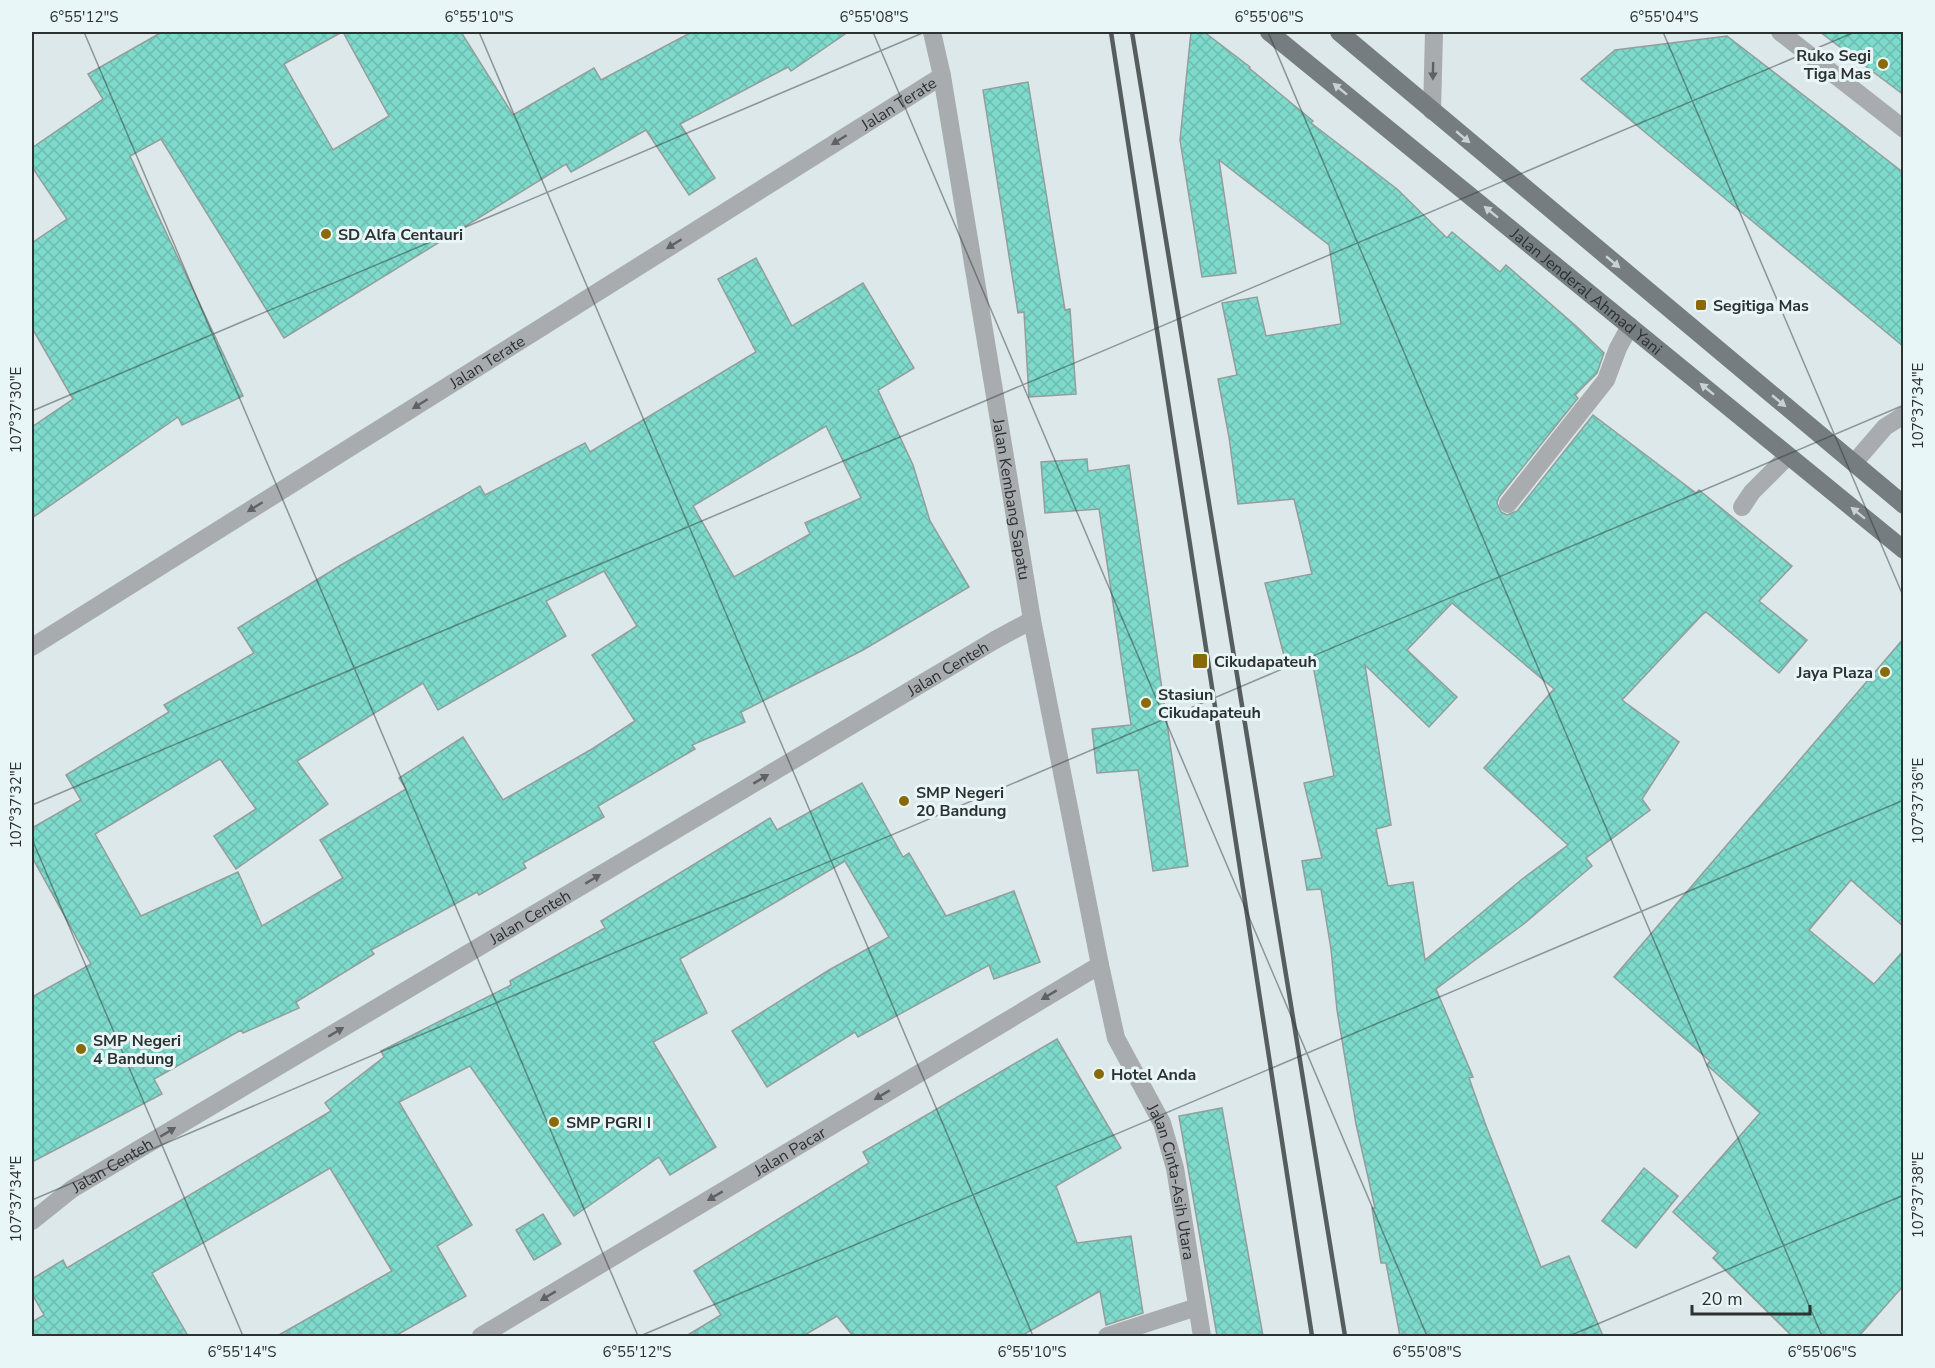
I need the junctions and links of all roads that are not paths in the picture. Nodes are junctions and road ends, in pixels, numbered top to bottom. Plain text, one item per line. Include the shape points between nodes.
1 (932, 32) edge
2 (1269, 32) edge
3 (1338, 32) edge
4 (1434, 32) edge
5 (1780, 32) edge
6 (942, 76) junction
7 (1432, 111) junction
8 (1904, 129) edge
9 (1630, 326) junction
10 (1904, 415) edge
11 (1788, 456) junction
12 (1854, 464) junction
13 (1508, 504) dead end
14 (1904, 505) edge
15 (1742, 507) dead end
16 (1904, 550) edge
17 (1032, 620) junction
18 (32, 648) edge
19 (1100, 965) junction
20 (32, 1221) edge
21 (1197, 1307) junction
22 (481, 1336) edge
23 (1107, 1336) edge
24 (1202, 1336) edge

1 - 6 street, Jalan Kembang Sapatu
9 -> 2 main road, Jalan Jenderal Ahmad Yani
3 - 7 main road
4 -> 7 street
5 - 8 street
6 - 17 street, Jalan Kembang Sapatu
6 -> 18 street, Jalan Terate
7 -> 12 main road
11 -> 9 main road, Jalan Jenderal Ahmad Yani
9 - 13 street via 1606,380
10 - 12 street via 1886,426
11 - 15 street
16 -> 11 main road, Jalan Jenderal Ahmad Yani
12 - 14 main road
17 - 19 street, Jalan Kembang Sapatu
20 -> 17 street, Jalan Centeh via 72,1189
19 - 21 street, Jalan Cinta-Asih Utara via 1116,1038 1162,1123 1174,1168
19 -> 22 street, Jalan Pacar
21 - 23 street
21 - 24 street, Jalan Cinta-Asih Utara

